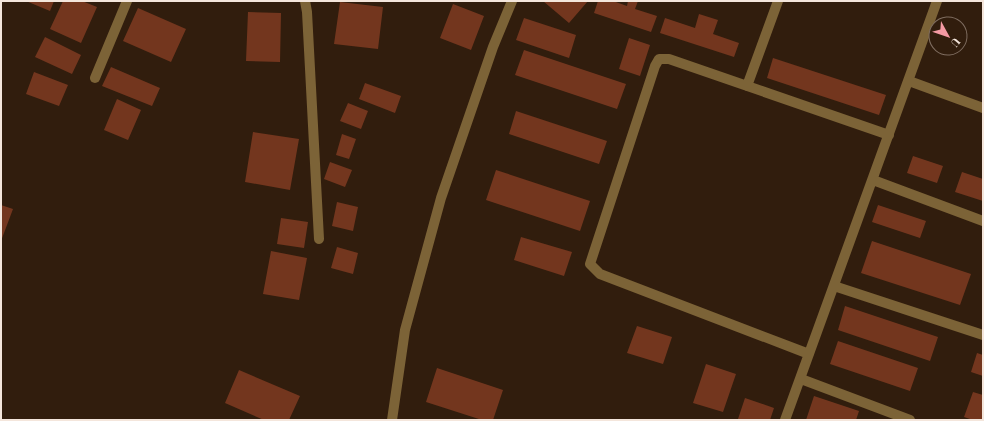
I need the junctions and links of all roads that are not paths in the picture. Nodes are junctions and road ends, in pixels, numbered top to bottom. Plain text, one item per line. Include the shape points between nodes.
1 (127, 1) edge
2 (305, 1) edge
3 (512, 1) edge
4 (778, 1) edge
5 (937, 1) edge
6 (95, 78) dead end
7 (909, 81) junction
8 (747, 86) junction
9 (983, 108) edge
10 (889, 135) junction
11 (873, 180) junction
12 (983, 221) edge
13 (319, 239) dead end
14 (834, 286) junction
15 (983, 335) edge
16 (809, 354) junction
17 (800, 379) junction
18 (392, 420) edge
19 (785, 420) edge
20 (910, 420) edge

1 - 6 street
2 - 13 street
3 - 18 street via 493,47 441,198 405,330
4 - 8 street
5 - 7 street
7 - 9 street
7 - 10 street
8 - 10 street
8 - 16 street via 669,59 659,59 590,264 600,274
10 - 11 street
11 - 12 street
11 - 14 street
14 - 15 street
14 - 16 street
16 - 17 street
17 - 19 street
17 - 20 street

